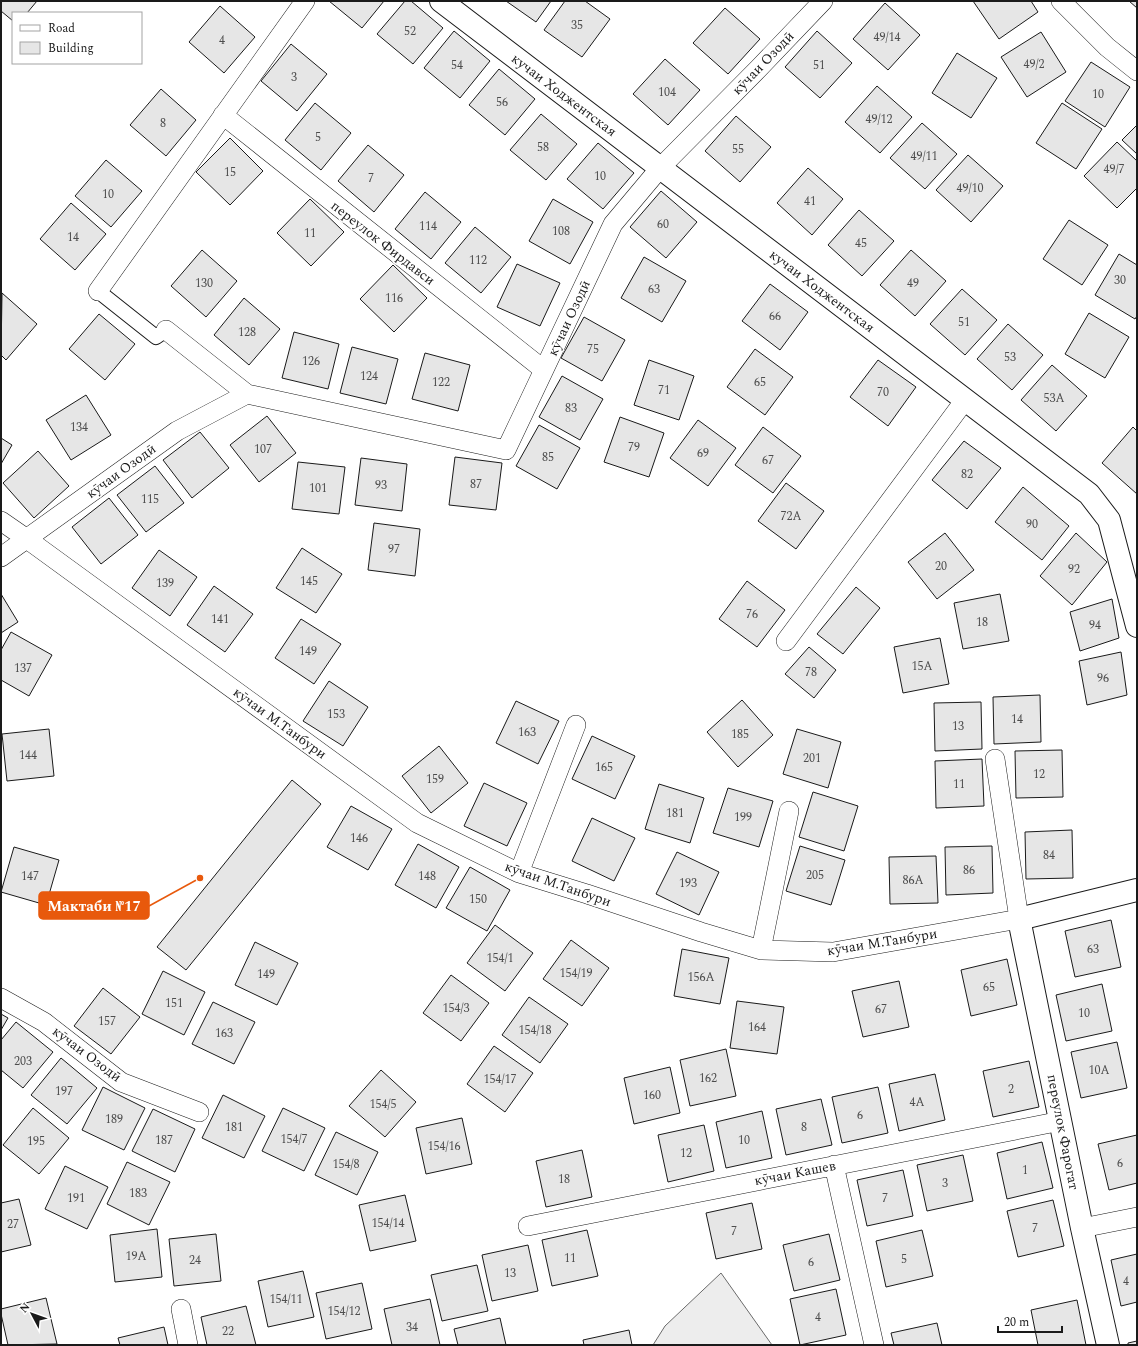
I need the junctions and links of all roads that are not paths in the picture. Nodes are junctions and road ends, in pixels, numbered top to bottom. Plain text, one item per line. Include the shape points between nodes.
1 (305, 1) edge
2 (441, 1) edge
3 (823, 1) edge
4 (1061, 1) edge
5 (1137, 71) edge
6 (223, 115) junction
7 (660, 168) junction
8 (98, 291) joint
9 (166, 330) joint
10 (544, 370) junction
11 (247, 394) junction
12 (965, 400) junction
13 (1, 521) edge
14 (28, 539) junction
15 (1, 557) edge
16 (1137, 626) edge
17 (786, 641) dead end
18 (576, 725) dead end
19 (996, 759) dead end
20 (790, 811) dead end
21 (519, 873) junction
22 (1137, 890) edge
23 (1020, 918) junction
24 (761, 950) junction
25 (1, 998) edge
26 (199, 1112) dead end
27 (1061, 1120) junction
28 (834, 1165) junction
29 (1137, 1217) edge
30 (528, 1226) dead end
31 (1082, 1228) junction
32 (181, 1309) dead end
33 (188, 1345) edge
34 (874, 1345) edge
35 (1108, 1345) edge

1 - 6 street
2 - 7 main road, кучаи Ходжентская
3 - 7 street, кӯчаи Озодӣ
4 - 5 street
6 - 8 street
6 - 10 street, переулок Фирдавси
7 - 10 street, кӯчаи Озодӣ via 613,224
7 - 12 main road, кучаи Ходжентская
8 - 9 street via 156,337
9 - 11 street, кӯчаи Озодӣ
10 - 11 street, кӯчаи Озодӣ via 506,450
11 - 14 street, кӯчаи Озодӣ via 177,431
12 - 16 main road, кучаи Ходжентская via 1089,494 1109,520
12 - 17 street
13 - 14 street, кӯчаи М.Танбури
14 - 15 street, кӯчаи Озодӣ
14 - 21 street, кӯчаи М.Танбури via 417,823
18 - 21 street
19 - 23 street
20 - 24 street
21 - 24 street, кӯчаи М.Танбури
22 - 23 main road, кӯчаи М.Танбури
23 - 24 street, кӯчаи М.Танбури via 833,952
23 - 27 main road, переулок Фарогат
25 - 26 street, кӯчаи Озодӣ via 44,1022 121,1082
27 - 28 street, кӯчаи Кашев
27 - 31 main road, переулок Фарогат
28 - 30 street, кӯчаи Кашев
28 - 34 street
29 - 31 street
31 - 35 main road, переулок Фарогат
32 - 33 street

